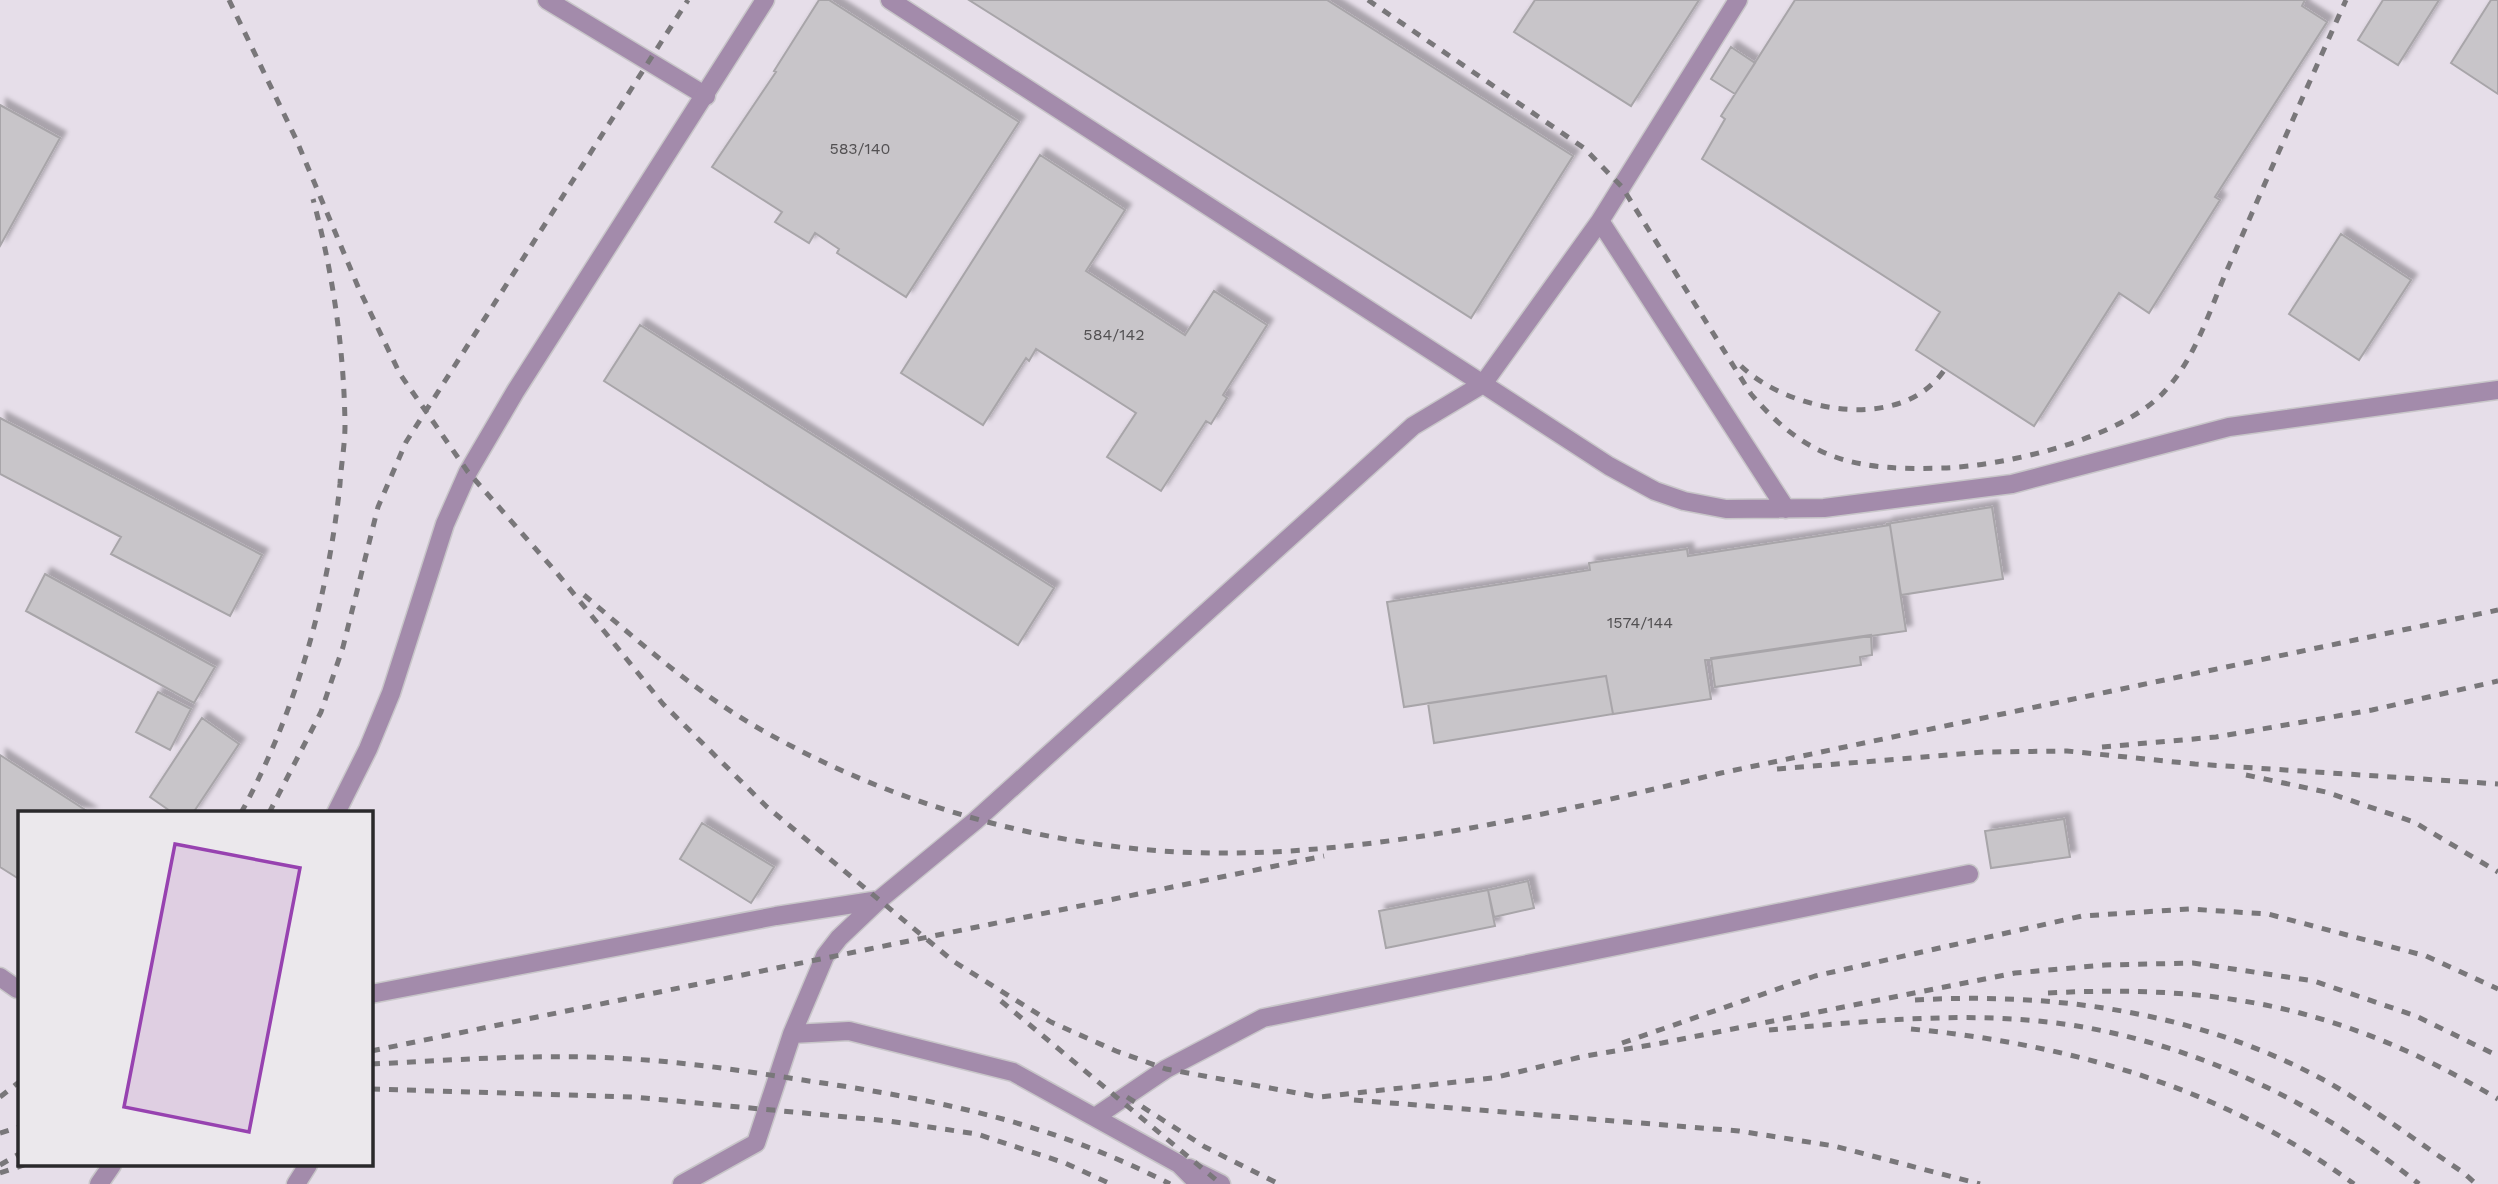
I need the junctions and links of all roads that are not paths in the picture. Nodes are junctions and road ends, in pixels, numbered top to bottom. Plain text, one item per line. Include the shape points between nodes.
1 (547, 0) edge
2 (765, 0) edge
3 (890, 0) edge
4 (1738, 0) edge
5 (706, 96) junction
6 (1600, 222) junction
7 (1483, 384) junction
8 (2498, 390) edge
9 (1786, 509) junction
10 (336, 811) edge
11 (1969, 874) dead end
12 (879, 900) junction
13 (0, 977) edge
14 (17, 989) dead end
15 (373, 994) edge
16 (792, 1034) junction
17 (1096, 1117) junction
18 (1180, 1164) junction
19 (111, 1166) edge
20 (307, 1166) edge
21 (99, 1184) edge
22 (296, 1184) edge
23 (682, 1184) edge
24 (1199, 1184) edge
25 (1221, 1184) edge

1 - 5 street
2 - 5 street
3 - 7 street
4 - 6 street
5 - 10 street via 467,472 445,524 391,693
6 - 7 street
6 - 9 street
7 - 9 street via 1655,491 1726,509
7 - 12 street via 1413,426 975,821
8 - 9 street via 2229,427 2012,484
11 - 17 street via 1263,1018 1166,1069
12 - 15 street
12 - 16 street via 825,956
13 - 14 street
16 - 17 street via 849,1031 1013,1072
16 - 23 street via 756,1143
17 - 18 street
18 - 24 street
18 - 25 street
19 - 21 street
20 - 22 street

